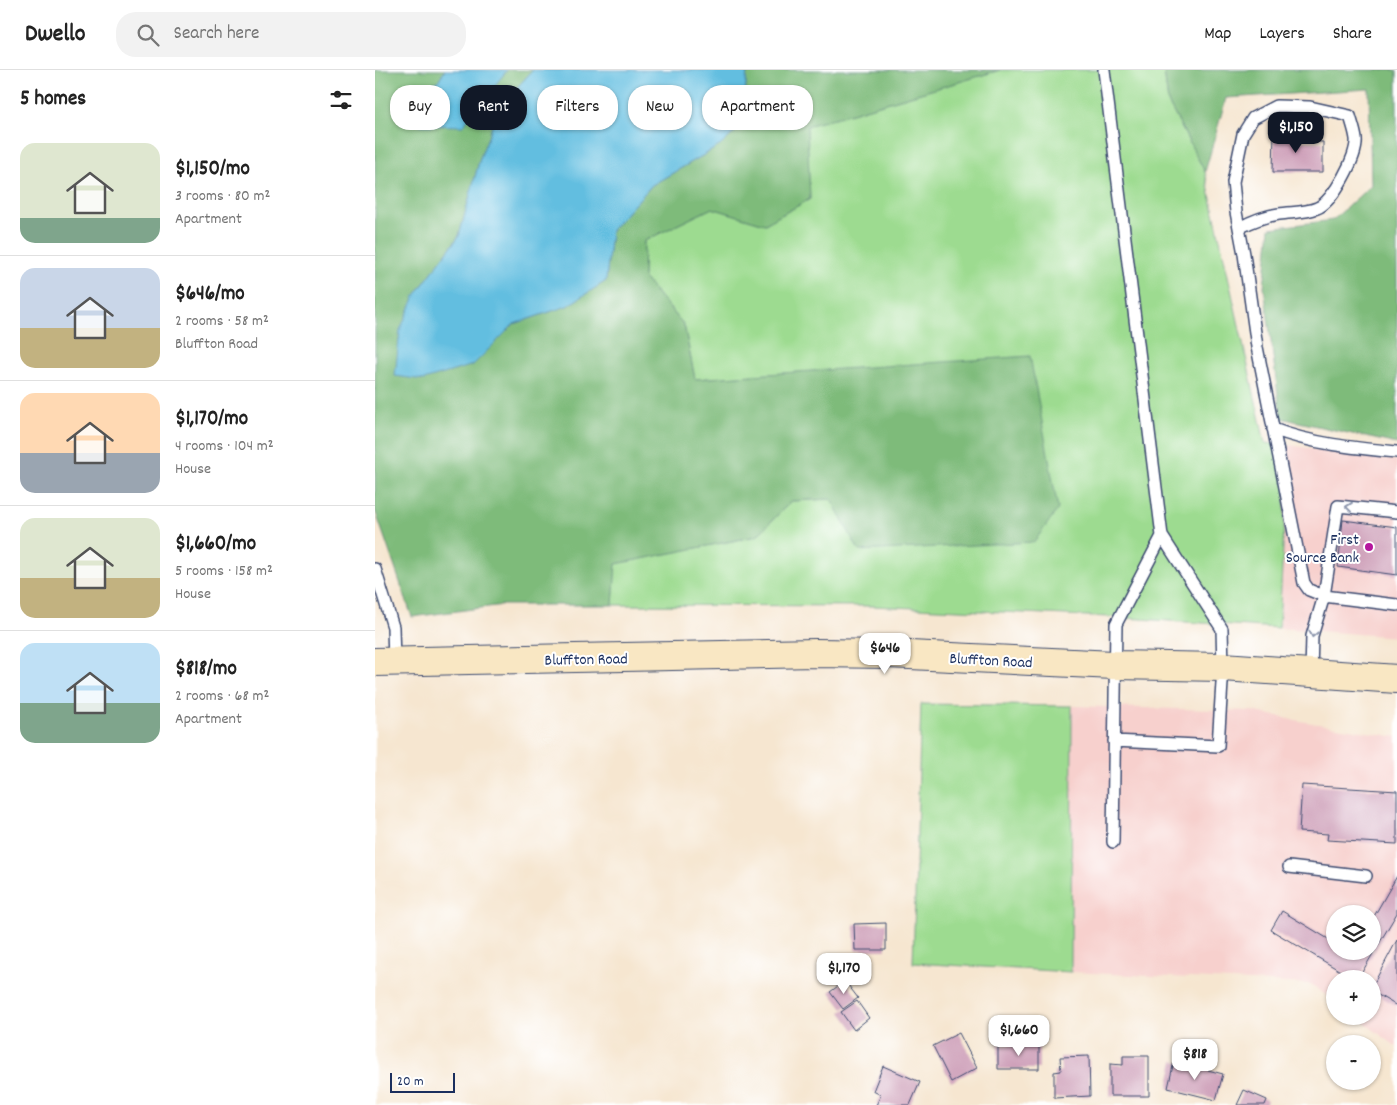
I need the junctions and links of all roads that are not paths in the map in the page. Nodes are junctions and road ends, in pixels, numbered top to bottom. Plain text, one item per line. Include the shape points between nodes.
1 (1104, 70) edge
2 (1239, 228) junction
3 (1273, 428) junction
4 (1397, 452) edge
5 (1397, 512) edge
6 (1162, 536) junction
7 (375, 569) edge
8 (1323, 596) junction
9 (1397, 605) edge
10 (385, 662) edge
11 (1114, 665) junction
12 (1223, 667) junction
13 (1311, 673) junction
14 (1394, 682) edge
15 (1113, 741) junction
16 (1113, 842) dead end
17 (1289, 867) dead end
18 (1366, 876) dead end

1 - 6 lane
2 - 2 lane via 1256,219 1320,207 1339,184 1354,156 1356,139 1350,116 1310,107 1276,106 1253,118 1243,134 1233,182
2 - 3 lane
3 - 4 lane via 1331,444
3 - 8 lane via 1304,583 1309,590
5 -> 8 lane via 1338,506
6 - 11 lane via 1116,624
6 - 12 lane via 1222,629
7 - 10 lane via 393,627
8 - 9 lane
8 -> 13 lane via 1312,636
10 - 11 main road, Bluffton Road via 815,653
11 - 12 main road, Bluffton Road
11 - 15 lane
12 - 13 main road, Bluffton Road
12 - 15 lane via 1218,746
13 - 14 main road, Bluffton Road
15 - 16 lane
17 - 18 lane

